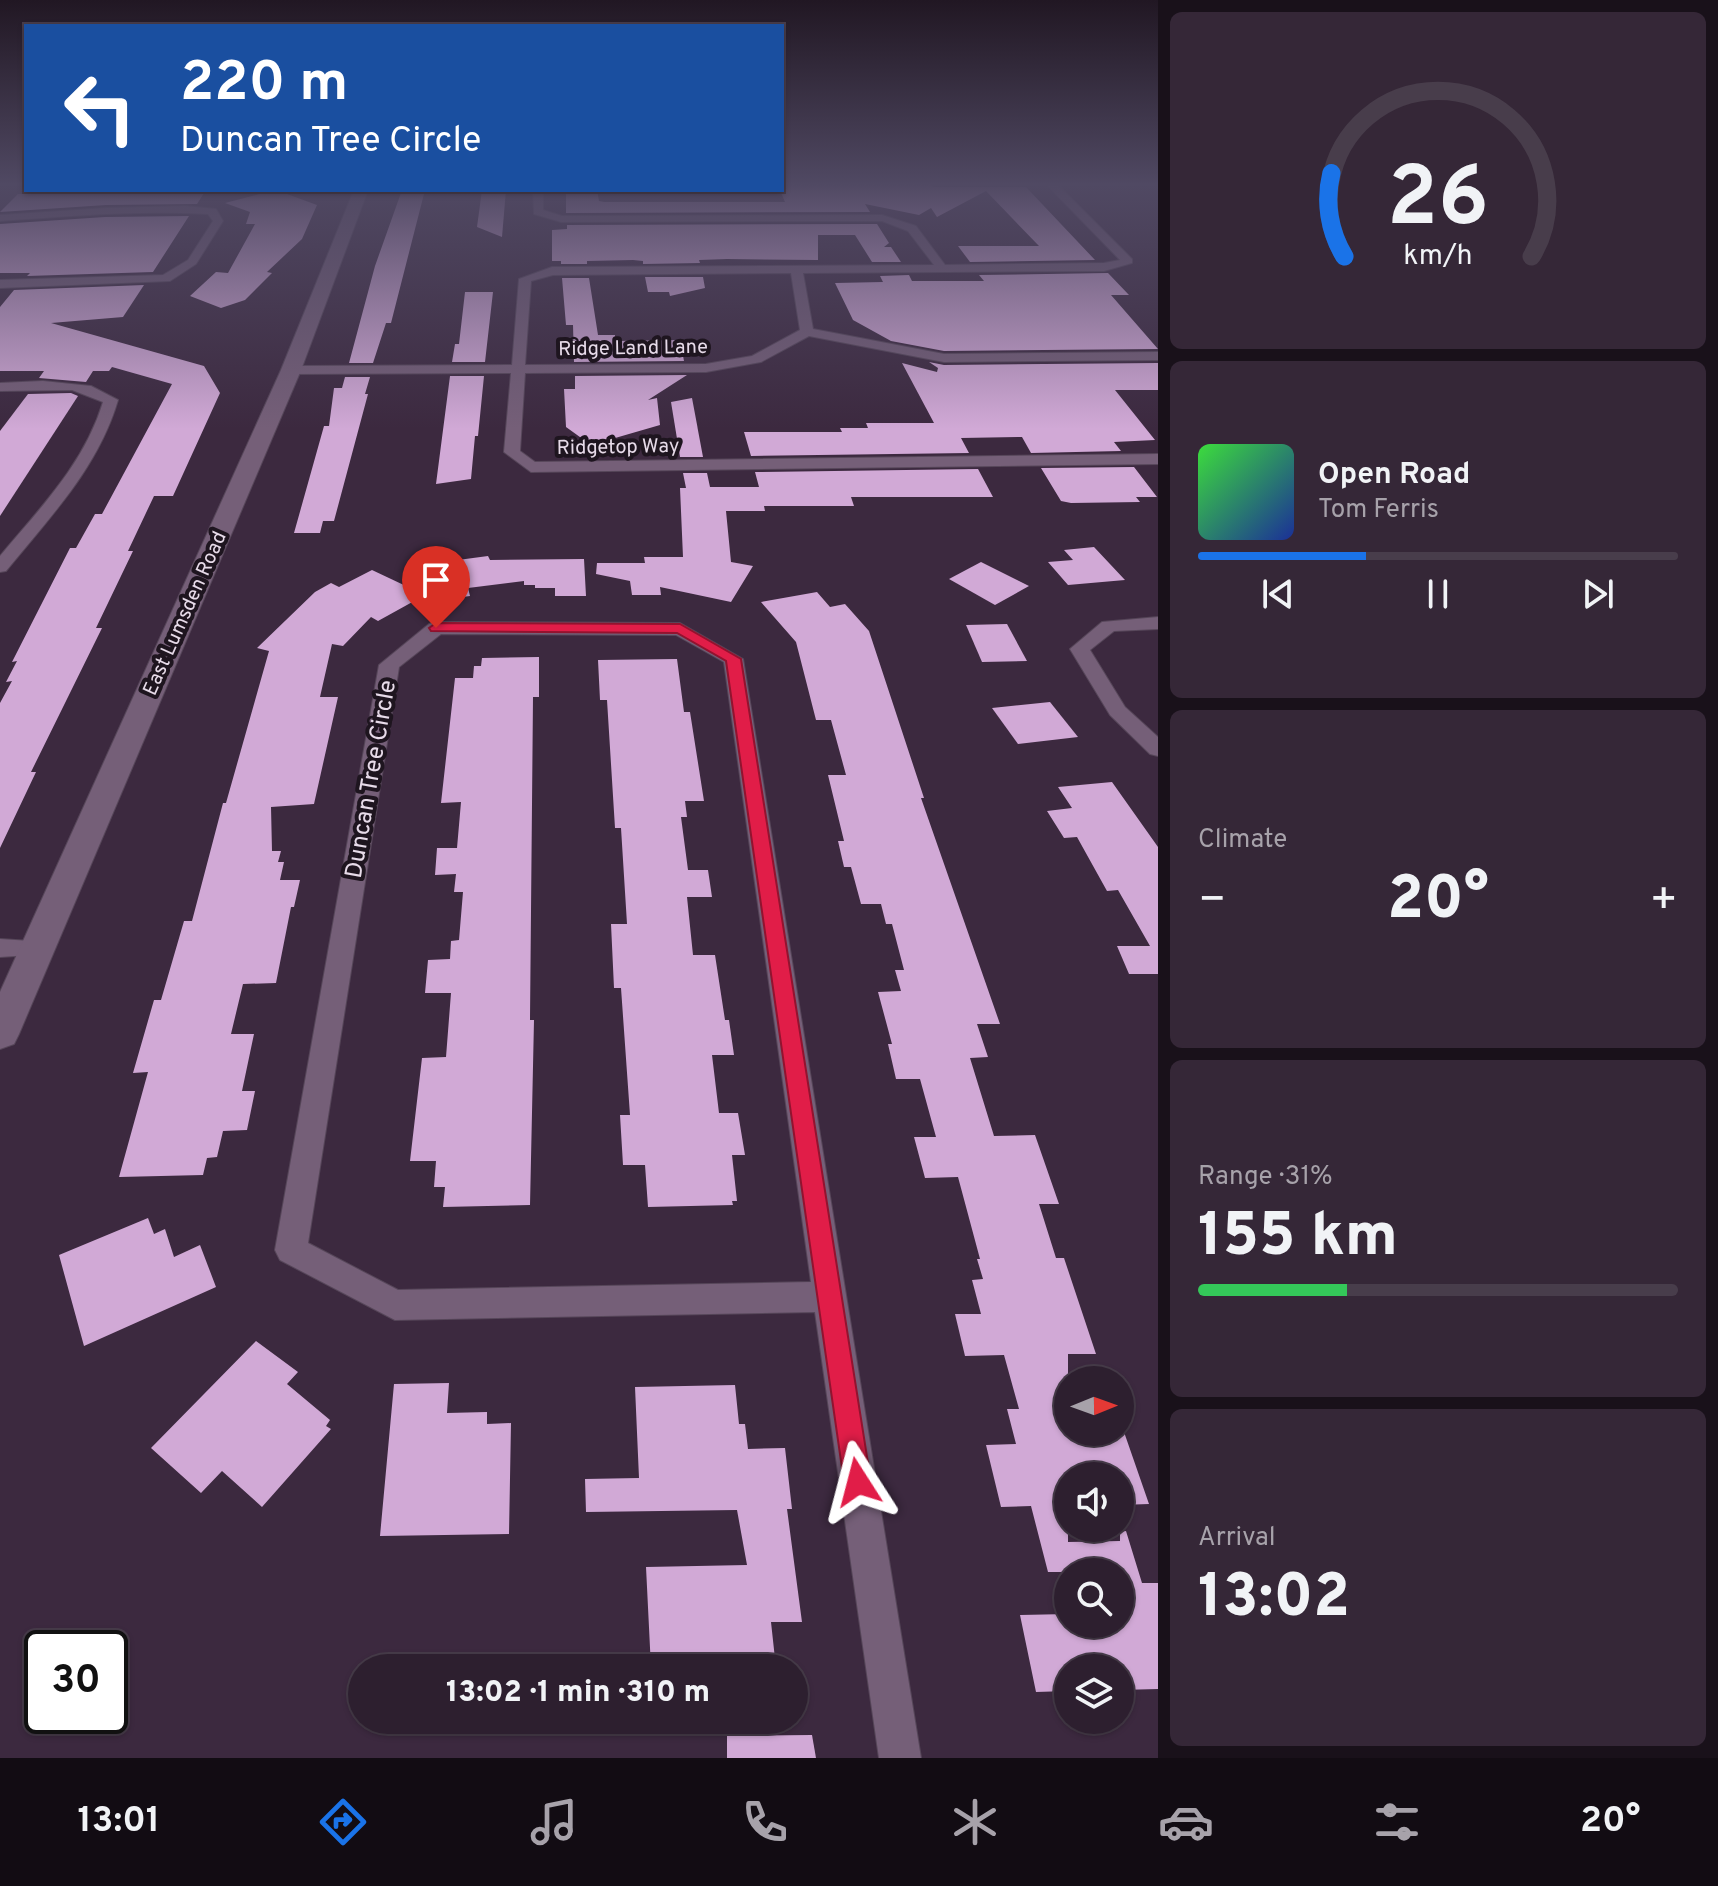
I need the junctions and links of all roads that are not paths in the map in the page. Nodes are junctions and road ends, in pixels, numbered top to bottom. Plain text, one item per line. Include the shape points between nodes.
1 (187, 265) edge
2 (332, 265) edge
3 (1112, 265) edge
4 (941, 267) joint
5 (796, 268) junction
6 (0, 284) edge
7 (807, 332) junction
8 (1158, 356) edge
9 (519, 369) junction
10 (291, 370) junction
11 (0, 387) edge
12 (1158, 459) edge
13 (0, 567) edge
14 (1158, 623) edge
15 (1158, 749) edge
16 (0, 948) edge
17 (37, 948) junction
18 (0, 1034) edge
19 (829, 1297) junction
20 (900, 1758) edge

1 - 6 street via 166,278
2 - 10 street, East Lumsden Road
3 - 4 street, Ridgetop Way
4 - 5 street, Ridgetop Way
5 - 7 street
5 - 9 street, Ridgetop Way via 552,271 525,279
7 - 8 street via 944,358
7 - 9 street, Ridge Land Lane via 756,359 706,368
9 - 10 street, Ridge Land Lane
9 - 12 street, Ridgetop Way via 512,452 531,467
10 - 17 street, East Lumsden Road
11 - 13 street via 69,385 111,400 105,426 83,464
14 - 15 street via 1109,626 1080,649 1117,711
16 - 17 street
17 - 18 street, East Lumsden Road
19 - 19 street, Duncan Tree Circle via 733,659 680,629 436,628 389,665 291,1250 395,1305
19 - 20 street, Duncan Tree Circle

